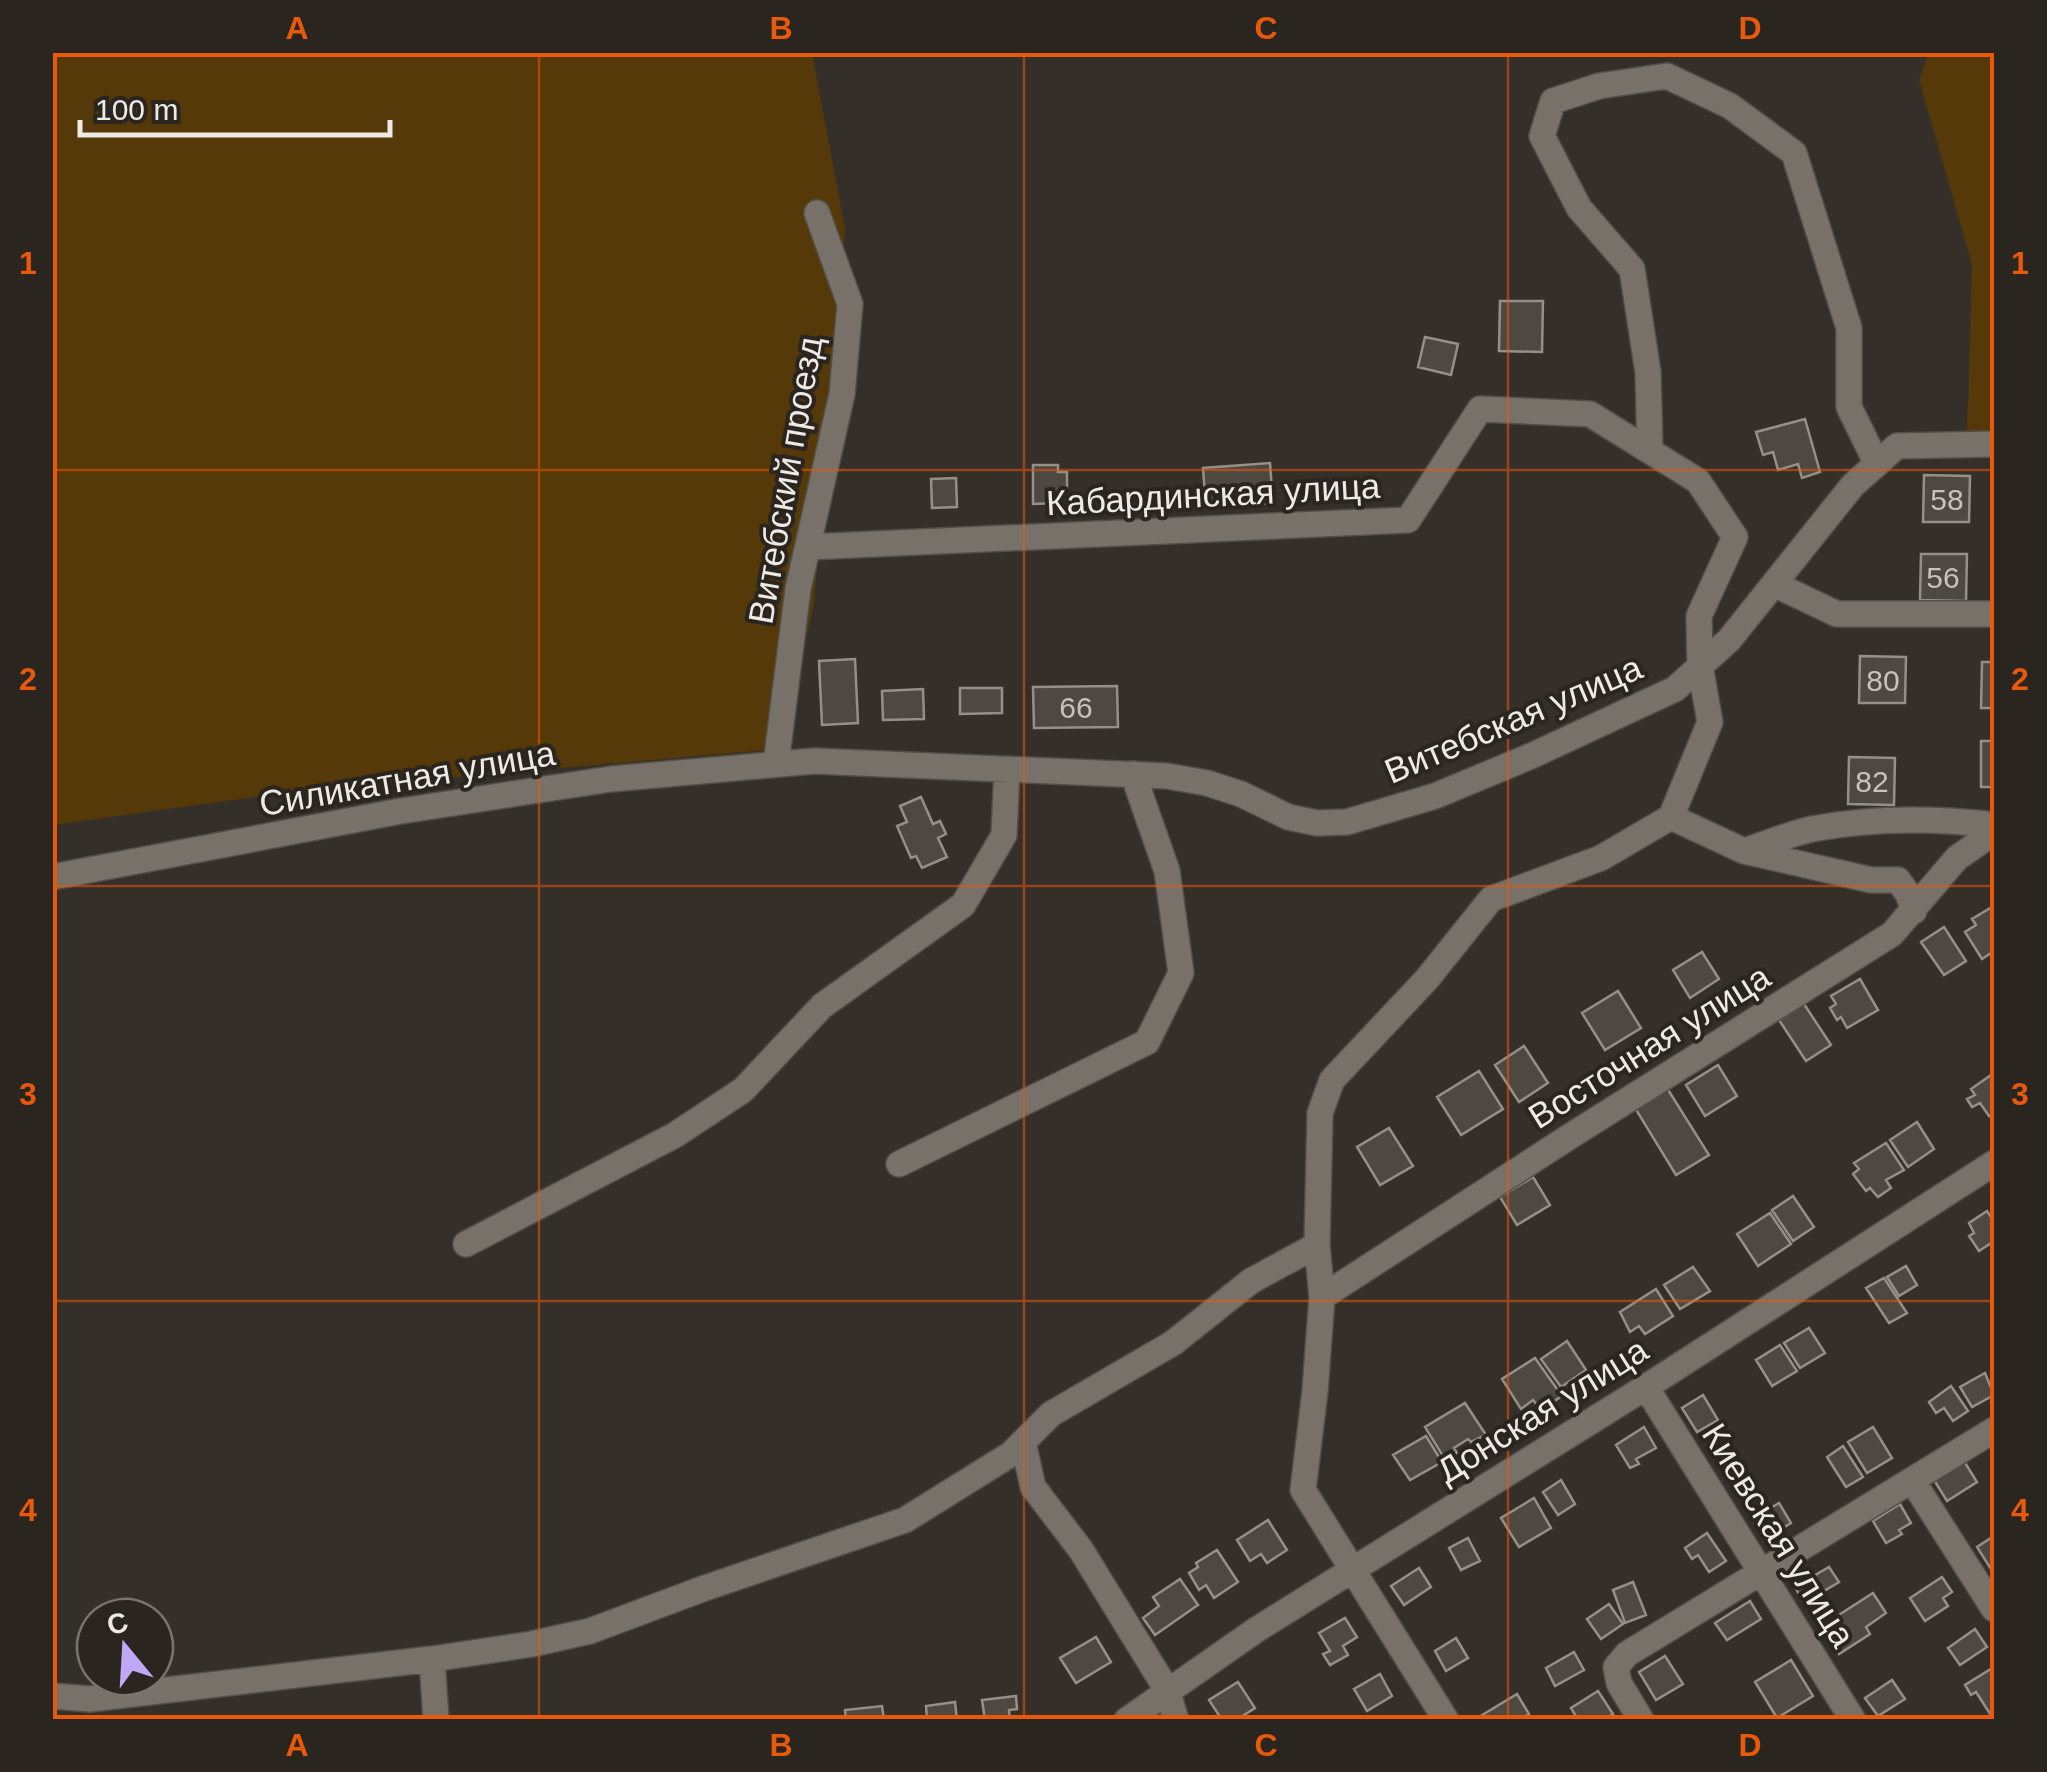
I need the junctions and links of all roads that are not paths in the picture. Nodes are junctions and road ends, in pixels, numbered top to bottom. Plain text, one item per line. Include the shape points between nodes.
1 (817, 213) dead end
2 (1994, 444) edge
3 (1650, 451) junction
4 (1877, 464) junction
5 (808, 546) junction
6 (1774, 584) junction
7 (1994, 614) edge
8 (1700, 666) junction
9 (776, 764) junction
10 (1007, 769) junction
11 (1133, 774) junction
12 (1671, 818) junction
13 (1994, 829) edge
14 (1744, 851) junction
15 (1957, 858) junction
16 (52, 878) edge
17 (1898, 880) junction
18 (1914, 911) junction
19 (1994, 1163) edge
20 (899, 1164) dead end
21 (466, 1244) dead end
22 (1317, 1245) junction
23 (1322, 1297) junction
24 (1646, 1387) junction
25 (1994, 1430) edge
26 (1023, 1442) junction
27 (1912, 1480) junction
28 (1354, 1569) junction
29 (1761, 1571) junction
30 (1994, 1609) edge
31 (432, 1659) junction
32 (1166, 1690) junction
33 (52, 1696) edge
34 (436, 1720) edge
35 (1128, 1720) edge
36 (1176, 1720) edge
37 (1446, 1720) edge
38 (1641, 1720) edge
39 (1853, 1720) edge

1 - 5 street, Витебский проезд via 850,304 842,394
2 - 4 street, Витебская улица via 1897,446
3 - 4 street via 1648,372 1632,270 1579,208 1542,136 1553,101 1598,86 1668,76 1730,106 1794,153 1849,328 1849,407
3 - 5 street, Кабардинская улица via 1590,414 1480,409 1408,520
3 - 8 street, Кабардинская улица via 1698,482 1735,537 1699,616
4 - 6 street, Витебская улица
5 - 9 street, Витебский проезд
6 - 7 street via 1836,614
6 - 8 street, Витебская улица
8 - 11 street, Витебская улица via 1675,689 1531,756 1436,796 1348,822 1302,820 1207,783
8 - 12 street via 1710,722
9 - 10 street, Витебская улица
9 - 16 street, Силикатная улица via 611,778 401,811
10 - 11 street, Витебская улица
10 - 21 street via 1004,835 963,905 822,1006 742,1090 674,1135
11 - 20 street via 1167,871 1181,973 1147,1042
12 - 14 street
12 - 22 street via 1601,858 1491,898 1427,979 1332,1080 1320,1113
13 - 14 street via 1954,821 1862,822
13 - 15 street, Восточная улица
14 - 17 street
15 - 17 street
15 - 18 street, Восточная улица
17 - 18 street
18 - 23 street, Восточная улица via 1892,934
19 - 24 street, Донская улица
22 - 23 street
22 - 26 street via 1251,1281 1172,1344 1051,1414
23 - 28 street via 1303,1490
24 - 28 street, Донская улица
24 - 29 street, Киевская улица
25 - 27 street
26 - 31 street via 888,1526 590,1630
26 - 32 street via 1033,1486 1081,1550
27 - 29 street
27 - 30 street
28 - 32 street, Донская улица
28 - 37 street
29 - 38 street via 1616,1667 1618,1683
29 - 39 street, Киевская улица
31 - 33 street via 90,1699
31 - 34 street
32 - 35 street, Донская улица
32 - 36 street

